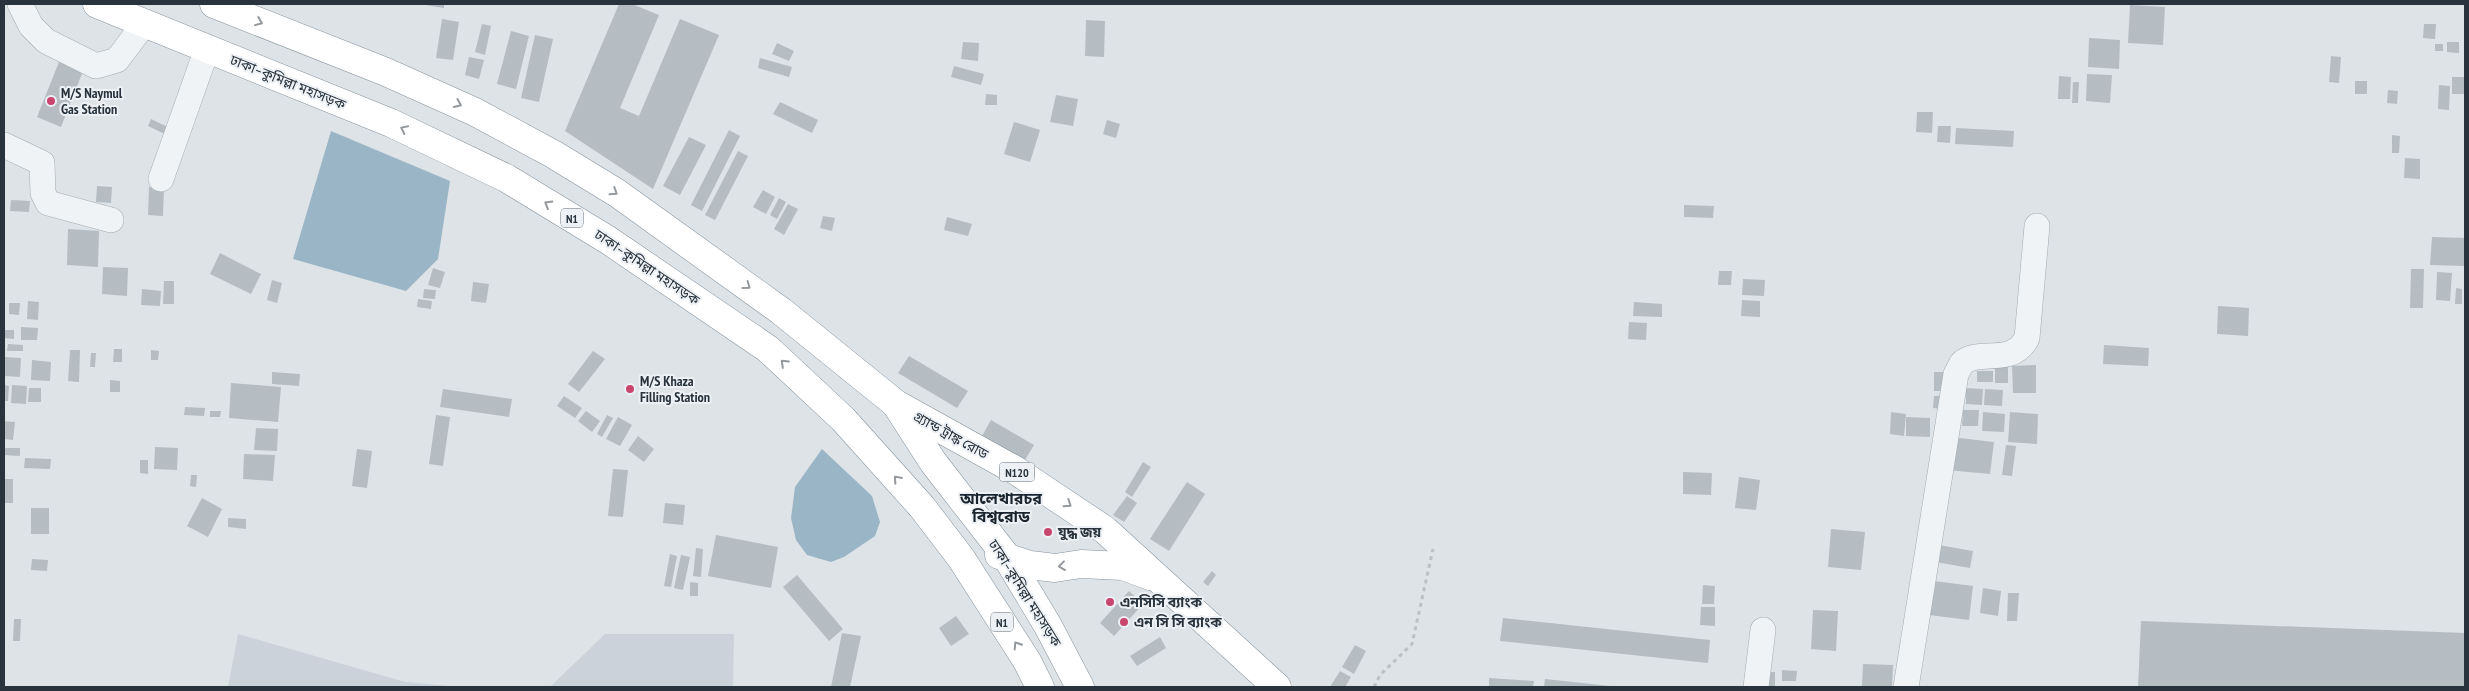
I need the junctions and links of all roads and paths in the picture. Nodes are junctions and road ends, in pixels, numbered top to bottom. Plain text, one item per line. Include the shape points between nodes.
1 (20, 4) edge
2 (97, 4) edge
3 (214, 4) edge
4 (144, 24) junction
5 (207, 49) junction
6 (4, 145) edge
7 (161, 178) dead end
8 (111, 220) dead end
9 (2038, 226) dead end
10 (896, 404) junction
11 (950, 486) junction
12 (922, 507) junction
13 (1112, 536) junction
14 (1433, 548) dead end
15 (1006, 556) junction
16 (961, 558) junction
17 (1098, 564) junction
18 (1160, 580) junction
19 (1763, 630) dead end
20 (1040, 687) edge
21 (1080, 687) edge
22 (1276, 687) edge
23 (1374, 687) edge
24 (1756, 687) edge
25 (1906, 687) edge

1 - 4 street via 31,26 46,41 96,66 117,60
2 - 4 highway, ঢাকা–কুমিল্লা মহাসড়ক / N1
3 -> 10 highway, গ্র্যান্ড ট্রাঙ্ক রোড / N120 via 386,72 466,108 553,154 688,243 781,311
4 - 5 highway, ঢাকা–কুমিল্লা মহাসড়ক / N1
5 - 7 street
12 -> 5 highway, ঢাকা–কুমিল্লা মহাসড়ক / N1 via 843,418 768,348 608,240 506,178 391,123
6 - 8 street via 42,163 43,193 48,203
9 - 25 street via 2027,338 2022,348 1962,363 1956,374
10 - 11 highway, ঢাকা–কুমিল্লা মহাসড়ক
10 -> 13 highway, গ্র্যান্ড ট্রাঙ্ক রোড / N120 via 1014,470
11 - 12 highway
11 - 15 highway, ঢাকা–কুমিল্লা মহাসড়ক
12 - 16 highway, ঢাকা–কুমিল্লা মহাসড়ক / N1
13 - 17 highway via 1108,550
13 - 18 highway, গ্র্যান্ড ট্রাঙ্ক রোড / N120
14 - 23 path via 1412,644 1380,675
15 - 16 highway, N120 via 978,554
17 -> 15 highway, গ্র্যান্ড ট্রাঙ্ক রোড / N120 via 1054,568 1030,565
15 - 21 highway, ঢাকা–কুমিল্লা মহাসড়ক
20 -> 16 highway, N1 via 1027,660
17 - 18 highway, গ্র্যান্ড ট্রাঙ্ক রোড / N120 via 1123,566
18 - 22 highway, গ্র্যান্ড ট্রাঙ্ক রোড / N120
19 - 24 street

